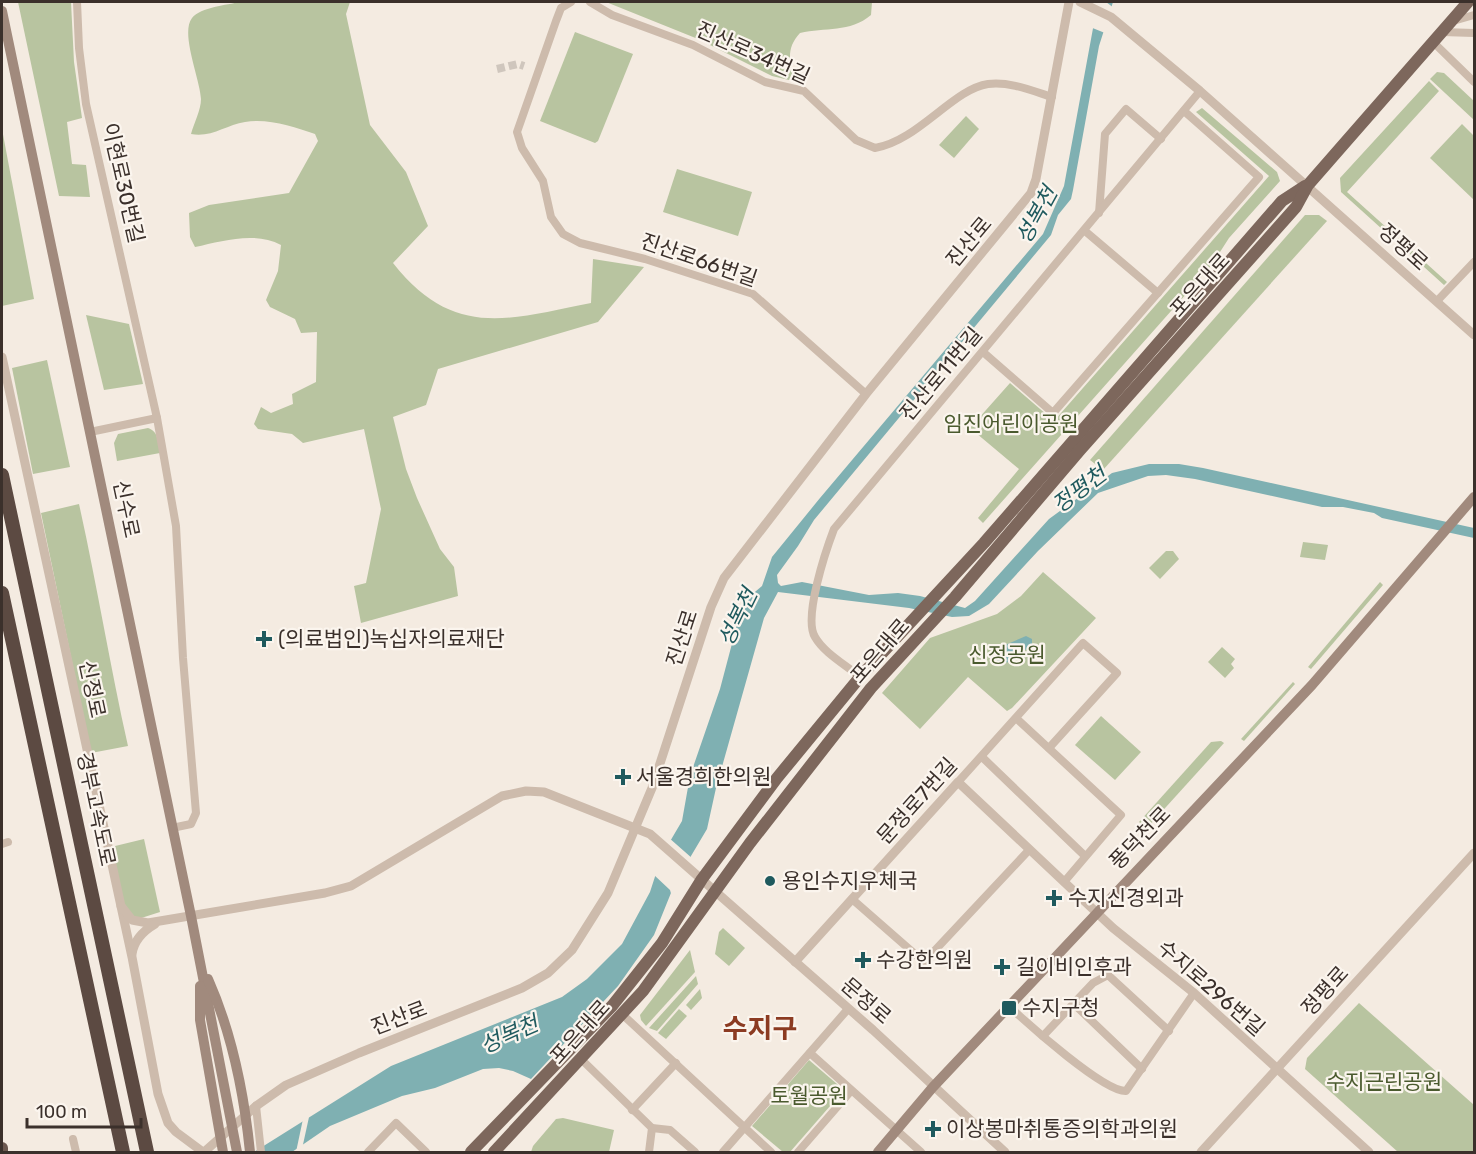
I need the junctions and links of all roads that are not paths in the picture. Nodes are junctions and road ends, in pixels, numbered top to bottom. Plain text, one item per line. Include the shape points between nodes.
1 (77, 2) edge
2 (571, 2) edge
3 (590, 2) edge
4 (1069, 2) edge
5 (1080, 2) edge
6 (1468, 2) edge
7 (2, 11) edge
8 (1474, 15) edge
9 (1449, 22) junction
10 (1474, 33) edge
11 (1436, 37) junction
12 (1474, 82) edge
13 (1200, 92) junction
14 (1052, 97) junction
15 (1184, 111) junction
16 (1161, 139) junction
17 (1308, 185) junction
18 (1099, 213) junction
19 (1084, 231) junction
20 (1474, 262) edge
21 (1158, 293) junction
22 (1437, 302) junction
23 (1474, 335) edge
24 (983, 351) junction
25 (2, 357) edge
26 (866, 394) junction
27 (158, 418) junction
28 (90, 432) junction
29 (2, 476) edge
30 (1474, 497) edge
31 (2, 593) edge
32 (860, 677) junction
33 (1017, 719) junction
34 (1049, 748) junction
35 (982, 757) junction
36 (958, 782) junction
37 (634, 826) junction
38 (172, 828) junction
39 (1029, 850) junction
40 (1474, 853) edge
41 (1085, 856) junction
42 (702, 879) junction
43 (1064, 882) junction
44 (716, 891) junction
45 (852, 899) junction
46 (121, 906) junction
47 (1097, 913) junction
48 (191, 916) junction
49 (161, 921) junction
50 (132, 957) junction
51 (200, 962) junction
52 (795, 962) junction
53 (1194, 993) junction
54 (1075, 1005) junction
55 (1010, 1007) junction
56 (848, 1009) junction
57 (623, 1015) junction
58 (205, 1018) junction
59 (1169, 1031) junction
60 (1043, 1036) junction
61 (810, 1053) junction
62 (582, 1060) junction
63 (676, 1063) junction
64 (1142, 1068) junction
65 (1278, 1070) junction
66 (933, 1087) junction
67 (851, 1091) junction
68 (256, 1106) junction
69 (632, 1110) junction
70 (652, 1128) junction
71 (744, 1128) junction
72 (897, 1131) junction
73 (73, 1139) dead end
74 (2, 1146) edge
75 (3, 1152) edge
76 (76, 1152) edge
77 (123, 1152) edge
78 (147, 1152) edge
79 (204, 1152) edge
80 (222, 1152) edge
81 (237, 1152) edge
82 (250, 1152) edge
83 (261, 1152) edge
84 (368, 1152) edge
85 (426, 1152) edge
86 (471, 1152) edge
87 (494, 1152) edge
88 (649, 1152) edge
89 (695, 1152) edge
90 (723, 1152) edge
91 (771, 1152) edge
92 (798, 1152) edge
93 (878, 1152) edge
94 (921, 1152) edge
95 (1005, 1152) edge
96 (1201, 1152) edge
97 (1369, 1152) edge

1 - 27 street, 이현로30번길 via 86,104
2 - 26 street, 진산로66번길 via 561,8 519,125 519,140 543,181 555,225 571,239 753,294
3 - 14 street, 진산로34번길 via 612,15 693,45 765,81 804,91 856,140 875,148 903,139 982,86 1004,85
4 - 14 street, 진산로
5 - 13 street via 1111,17
6 - 9 main road, 포은대로
7 - 28 main road, 신수로
8 - 9 street
9 - 11 main road, 포은대로
10 - 11 street
11 - 12 street
11 - 17 main road, 포은대로
13 - 15 street, 진산로11번길
13 - 17 street
14 - 26 street, 진산로 via 1036,179 1024,203
15 - 16 street, 진산로11번길
15 - 21 street via 1259,177
16 - 18 street, 진산로11번길
16 - 18 street via 1126,109 1105,134
17 - 22 street, 정평로
17 - 32 main road, 포은대로 via 1282,201
17 - 44 main road, 포은대로 via 1296,207 871,688
18 - 19 street, 진산로11번길
19 - 21 street
19 - 24 street, 진산로11번길
20 - 22 street
21 - 24 street via 1053,413
22 - 23 street, 정평로
24 - 32 street, 진산로11번길 via 834,529 811,624 814,637
25 - 46 street, 신정로
26 - 37 street, 진산로 via 719,585 659,770
27 - 28 street
27 - 38 street, 이현로30번길 via 176,526 196,813 191,824
28 - 38 main road, 신수로
29 - 78 highway, 경부고속도로
30 - 47 main road, 풍덕천로 via 1312,685
31 - 77 highway
32 - 42 main road, 포은대로 via 777,778
33 - 34 street
33 - 34 street, 문정로7번길 via 1083,644 1117,673
33 - 35 street, 문정로7번길
34 - 41 street via 1121,815
35 - 36 street, 문정로7번길
35 - 41 street
36 - 39 street, 수지로296번길
36 - 45 street, 문정로7번길
37 - 42 street, 문정로 via 650,834
37 - 48 street, 문정로 via 553,795 526,790 511,793 351,886
37 - 68 street, 진산로 via 608,893 584,934 548,973 522,988 311,1073
38 - 48 main road, 신수로
39 - 43 street, 수지로296번길
39 - 45 street via 924,962
40 - 65 street, 정평로
41 - 43 street
42 - 44 street, 문정로
42 - 86 main road, 포은대로 via 662,943 612,1006
43 - 47 street, 수지로296번길
44 - 52 street, 문정로
44 - 57 main road, 포은대로
45 - 52 street, 문정로7번길
46 - 49 street, 문정로 via 126,915 139,923
46 - 50 street, 신정로
47 - 53 street, 수지로296번길
47 - 55 main road, 풍덕천로
48 - 49 street, 문정로
48 - 51 main road, 신수로
49 - 50 street via 143,932 134,945
50 - 79 street, 신정로 via 164,1116 176,1132
51 - 58 main road, 신수로
51 - 82 main road via 223,1012
52 - 56 street, 문정로
53 - 59 street
53 - 65 street, 수지로296번길
54 - 59 street via 1093,983 1108,975
54 - 60 street
54 - 64 street
55 - 60 street
55 - 66 main road, 풍덕천로
56 - 61 street
56 - 66 street, 문정로
57 - 62 main road, 포은대로
57 - 63 street
58 - 80 main road
58 - 81 main road
59 - 64 street
60 - 64 street via 1065,1055 1122,1091 1131,1088
61 - 67 street
61 - 71 street
62 - 69 street
62 - 87 main road, 포은대로
63 - 69 street
63 - 71 street
65 - 96 street, 정평로
65 - 97 street, 수지로296번길
66 - 72 main road, 풍덕천로
66 - 95 street, 문정로
67 - 72 street
67 - 92 street
68 - 79 street, 진산로
68 - 83 street
69 - 70 street
70 - 88 street
70 - 89 street via 670,1130
71 - 90 street
71 - 91 street
72 - 93 main road, 풍덕천로
72 - 94 street
73 - 76 street
74 - 75 highway
84 - 85 street via 396,1123

